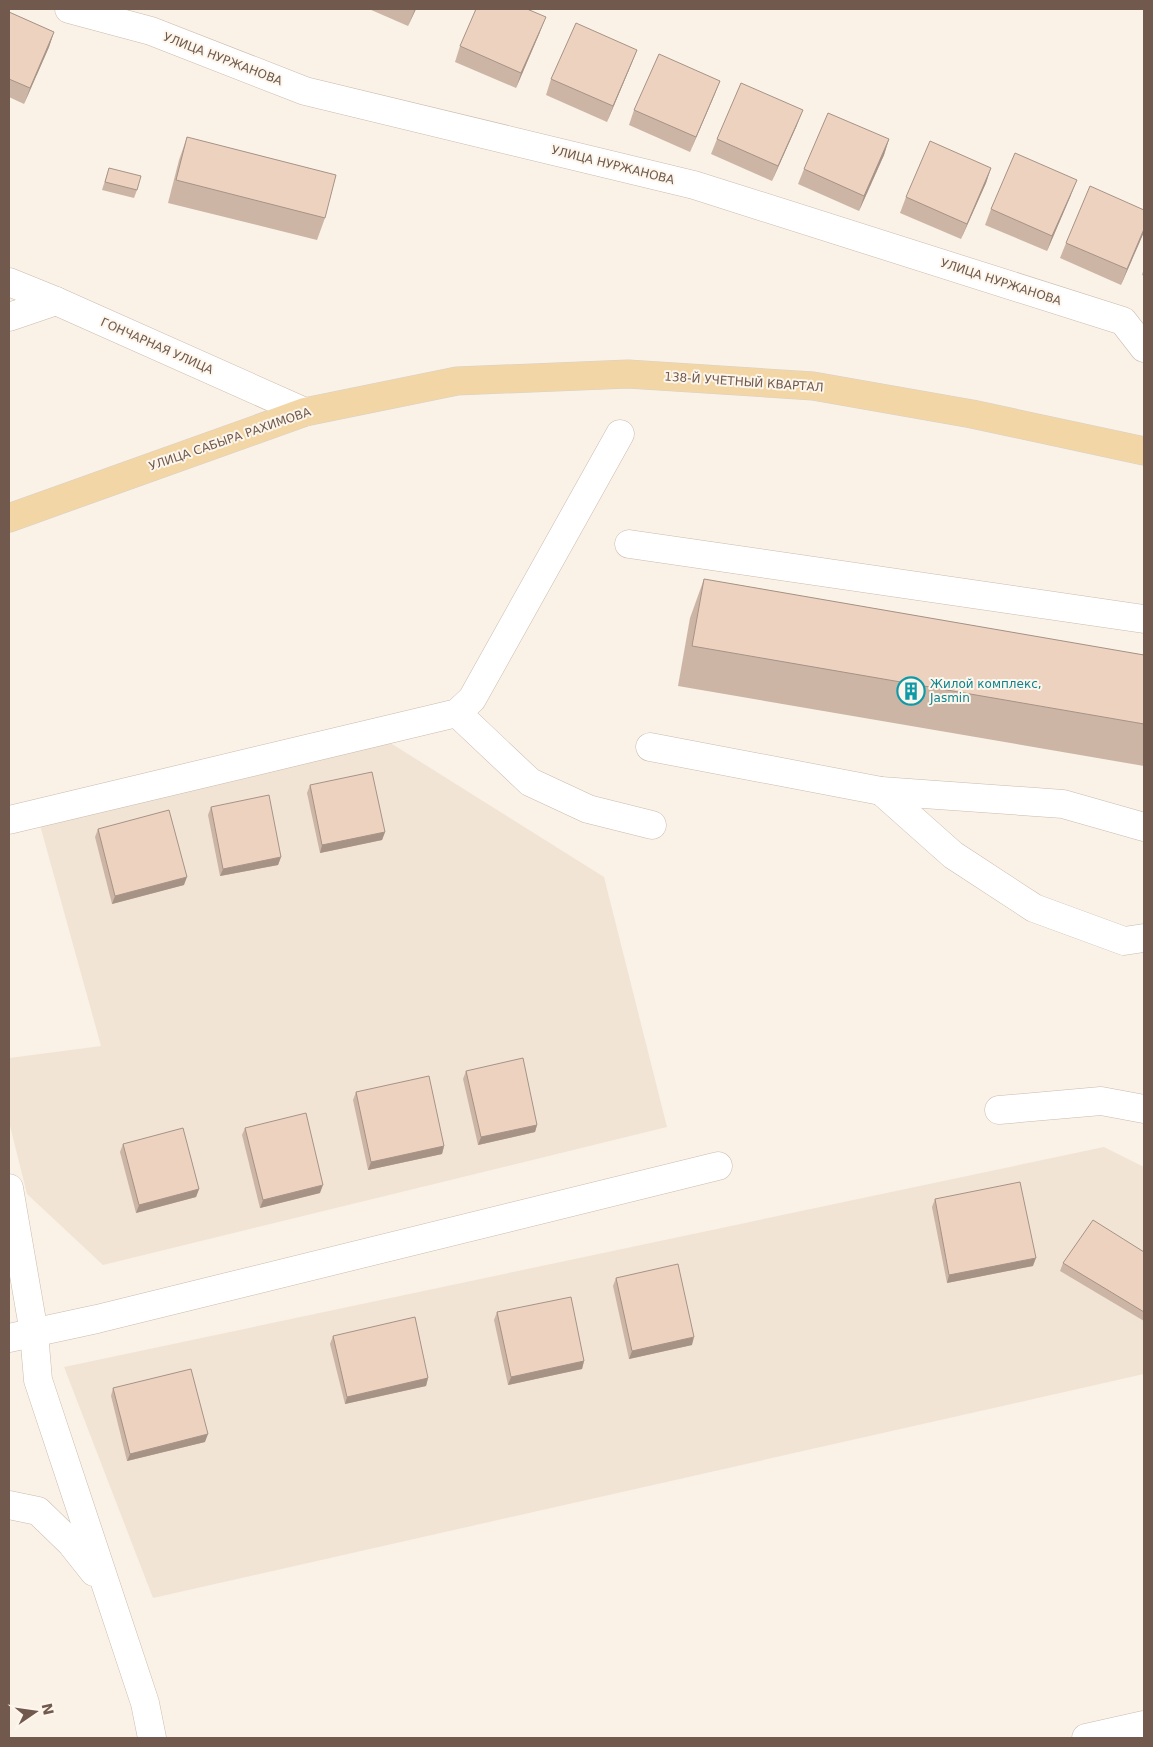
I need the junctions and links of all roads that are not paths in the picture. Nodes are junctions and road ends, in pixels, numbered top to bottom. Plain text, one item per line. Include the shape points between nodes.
1 (68, 9) edge
2 (9, 282) edge
3 (56, 301) junction
4 (9, 317) edge
5 (1144, 348) edge
6 (457, 381) joint
7 (305, 412) junction
8 (620, 434) dead end
9 (1144, 451) edge
10 (9, 518) edge
11 (629, 544) dead end
12 (1144, 619) edge
13 (457, 713) junction
14 (650, 747) dead end
15 (881, 791) junction
16 (9, 820) edge
17 (652, 825) dead end
18 (1144, 827) edge
19 (1144, 938) edge
20 (998, 1110) dead end
21 (1144, 1110) edge
22 (718, 1166) dead end
23 (9, 1188) edge
24 (22, 1335) edge
25 (9, 1505) edge
26 (106, 1587) junction
27 (1144, 1725) edge
28 (152, 1738) edge
29 (1086, 1738) edge

1 - 5 street, УЛИЦА НУРЖАНОВА via 151,31 304,91 694,185 1123,321
2 - 3 street, ГОНЧАРНАЯ УЛИЦА
3 - 4 street
3 - 7 street, ГОНЧАРНАЯ УЛИЦА
6 - 7 main road, УЛИЦА САБЫРА РАХИМОВА
6 - 9 main road, 138-Й УЧЕТНЫЙ КВАРТАЛ via 628,374 813,386 972,414
7 - 10 main road, УЛИЦА САБЫРА РАХИМОВА
8 - 13 street via 472,699
11 - 12 street
13 - 16 street
13 - 17 street via 530,782 588,809
14 - 15 street
15 - 18 street via 1063,804
15 - 19 street via 953,854 1034,908 1124,941
20 - 21 street via 1102,1101
22 - 24 street via 116,1315
23 - 24 street
24 - 26 street
25 - 26 street via 38,1511 71,1543
26 - 28 street via 145,1703
27 - 29 street

